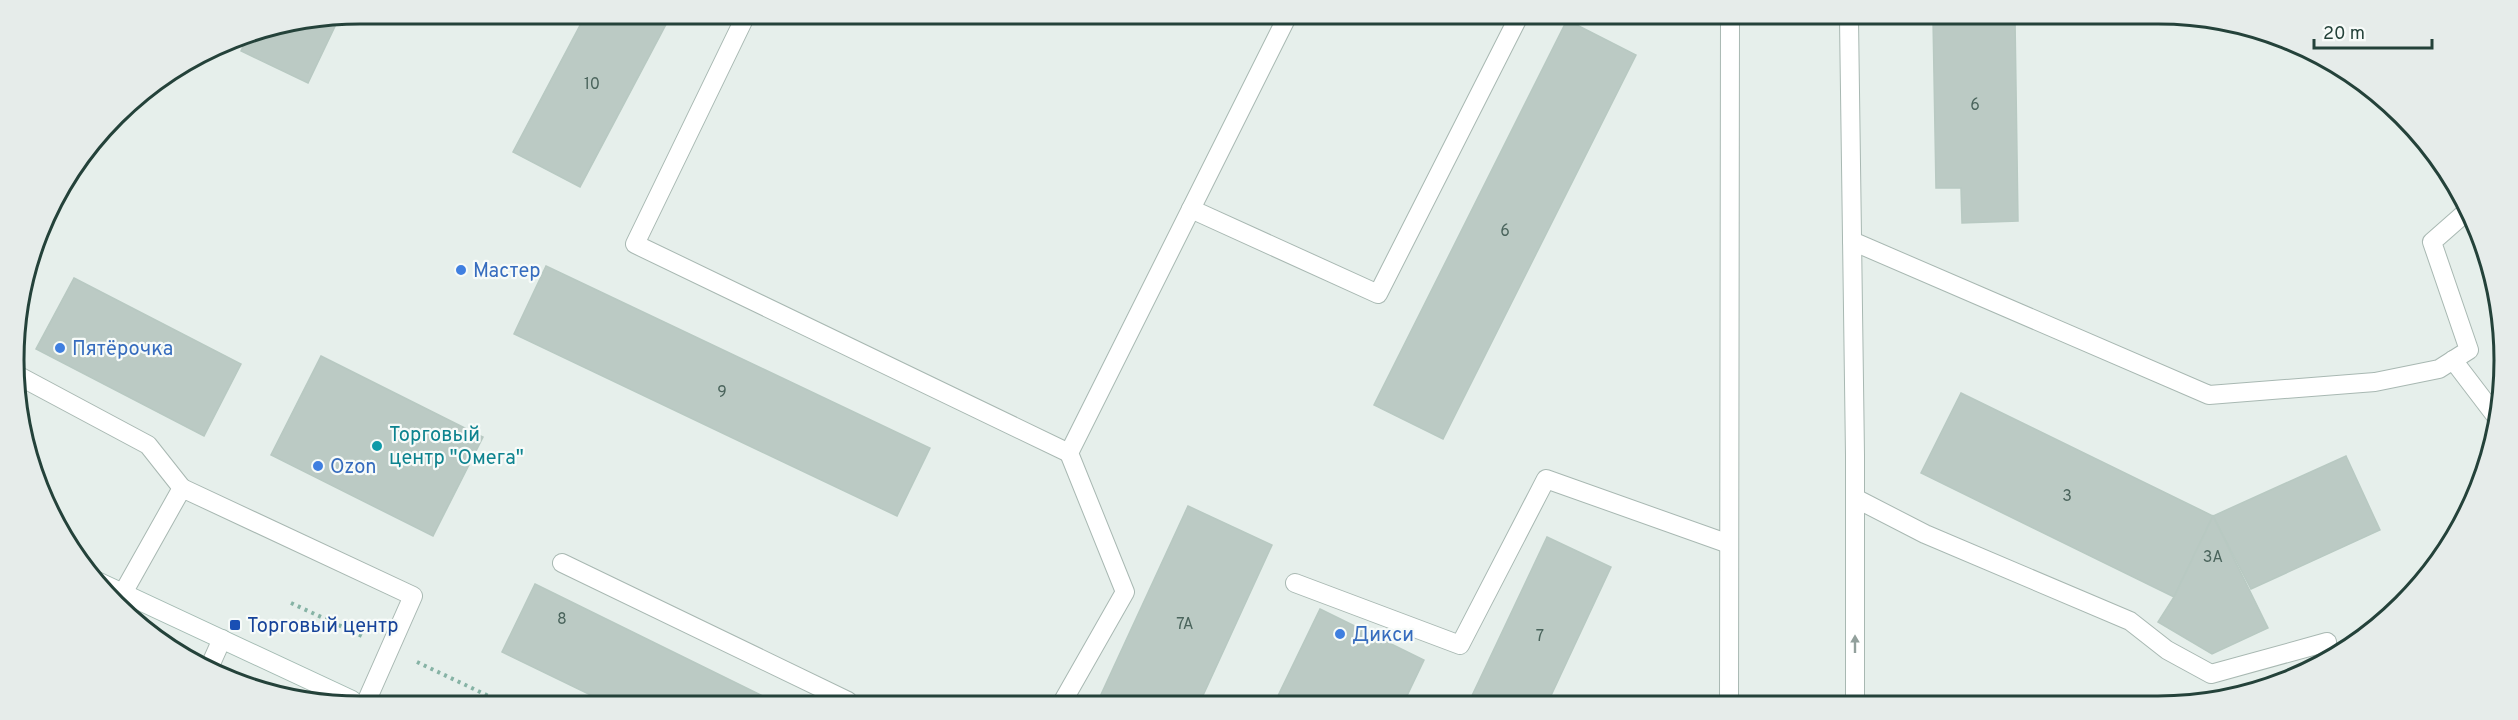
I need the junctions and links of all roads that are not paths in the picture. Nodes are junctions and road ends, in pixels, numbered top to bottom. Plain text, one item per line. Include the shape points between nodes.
1 (742, 24) edge
2 (1284, 24) edge
3 (1515, 24) edge
4 (1730, 24) edge
5 (1849, 24) edge
6 (1191, 209) junction
7 (2461, 216) edge
8 (1852, 241) junction
9 (2453, 360) junction
10 (25, 379) edge
11 (2490, 409) edge
12 (1069, 453) junction
13 (182, 488) junction
14 (1855, 498) junction
15 (1729, 544) junction
16 (562, 562) dead end
17 (1295, 583) dead end
18 (113, 588) edge
19 (123, 593) junction
20 (222, 639) junction
21 (2327, 642) dead end
22 (212, 661) edge
23 (342, 695) edge
24 (369, 696) edge
25 (838, 696) edge
26 (1066, 696) edge
27 (1729, 696) edge
28 (1855, 696) edge

1 - 12 street via 635,244
2 - 6 street
3 - 6 street via 1378,294
4 - 15 street
5 - 8 street
6 - 12 street
7 - 9 street via 2432,242 2469,350
8 - 9 street via 2209,394 2375,382 2439,369
8 - 14 street
9 - 11 street
10 - 13 street via 148,445
12 - 26 street via 1125,592
13 - 19 street
13 - 24 street via 413,596
14 - 21 street via 1925,534 2130,621 2167,650 2211,674
28 -> 14 street
15 - 17 street via 1546,479 1460,645
15 - 27 street
16 - 25 street
18 - 19 street
19 - 20 street
20 - 22 street
20 - 23 street

